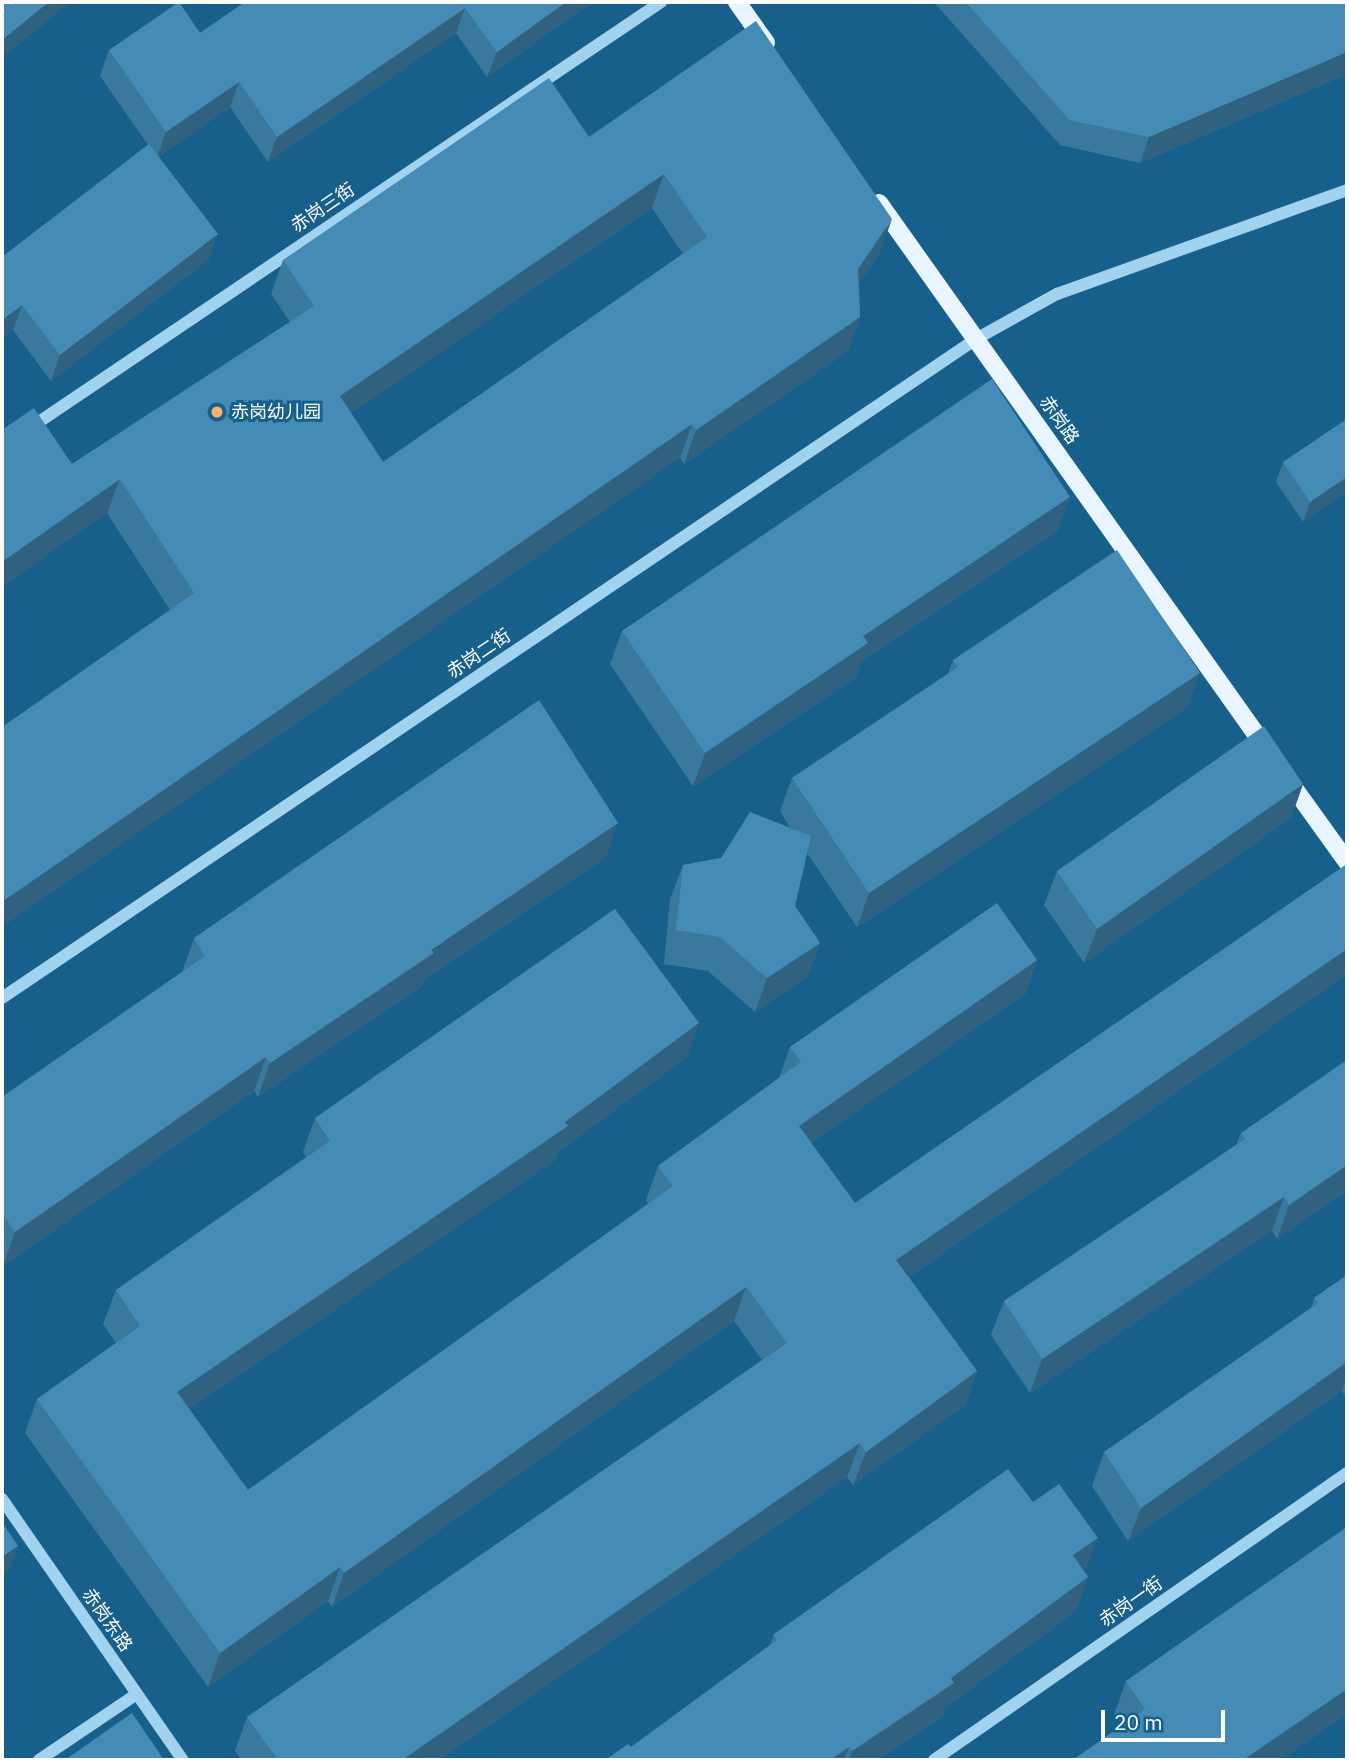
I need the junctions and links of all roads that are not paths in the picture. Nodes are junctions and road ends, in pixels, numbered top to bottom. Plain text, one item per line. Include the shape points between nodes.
1 (661, 2) edge
2 (737, 2) edge
3 (779, 61) edge
4 (866, 184) edge
5 (1347, 190) edge
6 (976, 340) junction
7 (2, 435) edge
8 (1347, 862) edge
9 (2, 998) edge
10 (1347, 1473) edge
11 (2, 1499) edge
12 (136, 1694) junction
13 (39, 1760) edge
14 (183, 1760) edge
15 (934, 1760) edge

1 - 7 street, 赤岗三街 via 24,432
2 - 3 main road
4 - 6 main road, 赤岗路
5 - 6 street, 赤岗二街 via 1057,294
6 - 8 main road, 赤岗路
6 - 9 street, 赤岗二街
10 - 15 street, 赤岗一街
11 - 12 street, 赤岗东路
12 - 13 street
12 - 14 street, 赤岗东路

